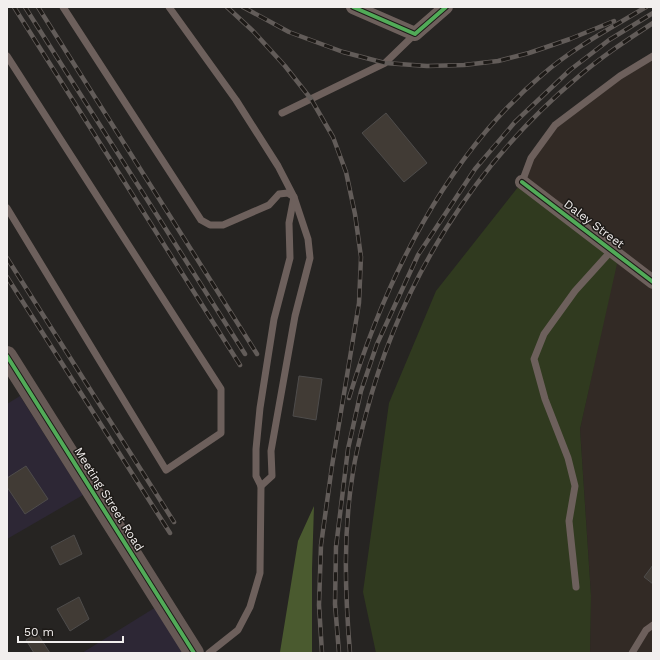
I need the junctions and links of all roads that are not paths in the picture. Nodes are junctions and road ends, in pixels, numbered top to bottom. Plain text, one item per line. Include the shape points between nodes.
1 (62, 7) edge
2 (169, 7) edge
3 (353, 7) edge
4 (446, 7) edge
5 (415, 34) junction
6 (7, 56) edge
7 (653, 56) edge
8 (282, 113) dead end
9 (522, 182) joint
10 (294, 197) junction
11 (7, 208) edge
12 (612, 250) junction
13 (649, 277) edge
14 (7, 356) edge
15 (261, 486) junction
16 (576, 586) dead end
17 (653, 625) edge
18 (194, 653) edge
19 (209, 653) edge
20 (632, 653) edge

1 - 10 lane via 201,220 210,225 223,225 269,204 279,194 288,193
2 - 10 lane via 236,100 278,166
3 - 5 street
4 - 5 street
5 - 8 lane via 385,63
6 - 11 lane via 221,389 221,433 166,470
7 - 9 lane via 620,76 555,125 531,158
9 - 12 street, Daley Street
10 - 15 lane via 289,223 290,258 274,319 260,408 256,476
10 - 15 lane via 308,239 310,258 295,316 271,452 272,476
12 - 13 street, Daley Street
12 - 16 lane via 575,291 544,334 534,359 575,486 569,521
14 - 18 street, Meeting Street Road
15 - 19 lane via 260,573 250,606 238,630
17 - 20 lane via 646,630

